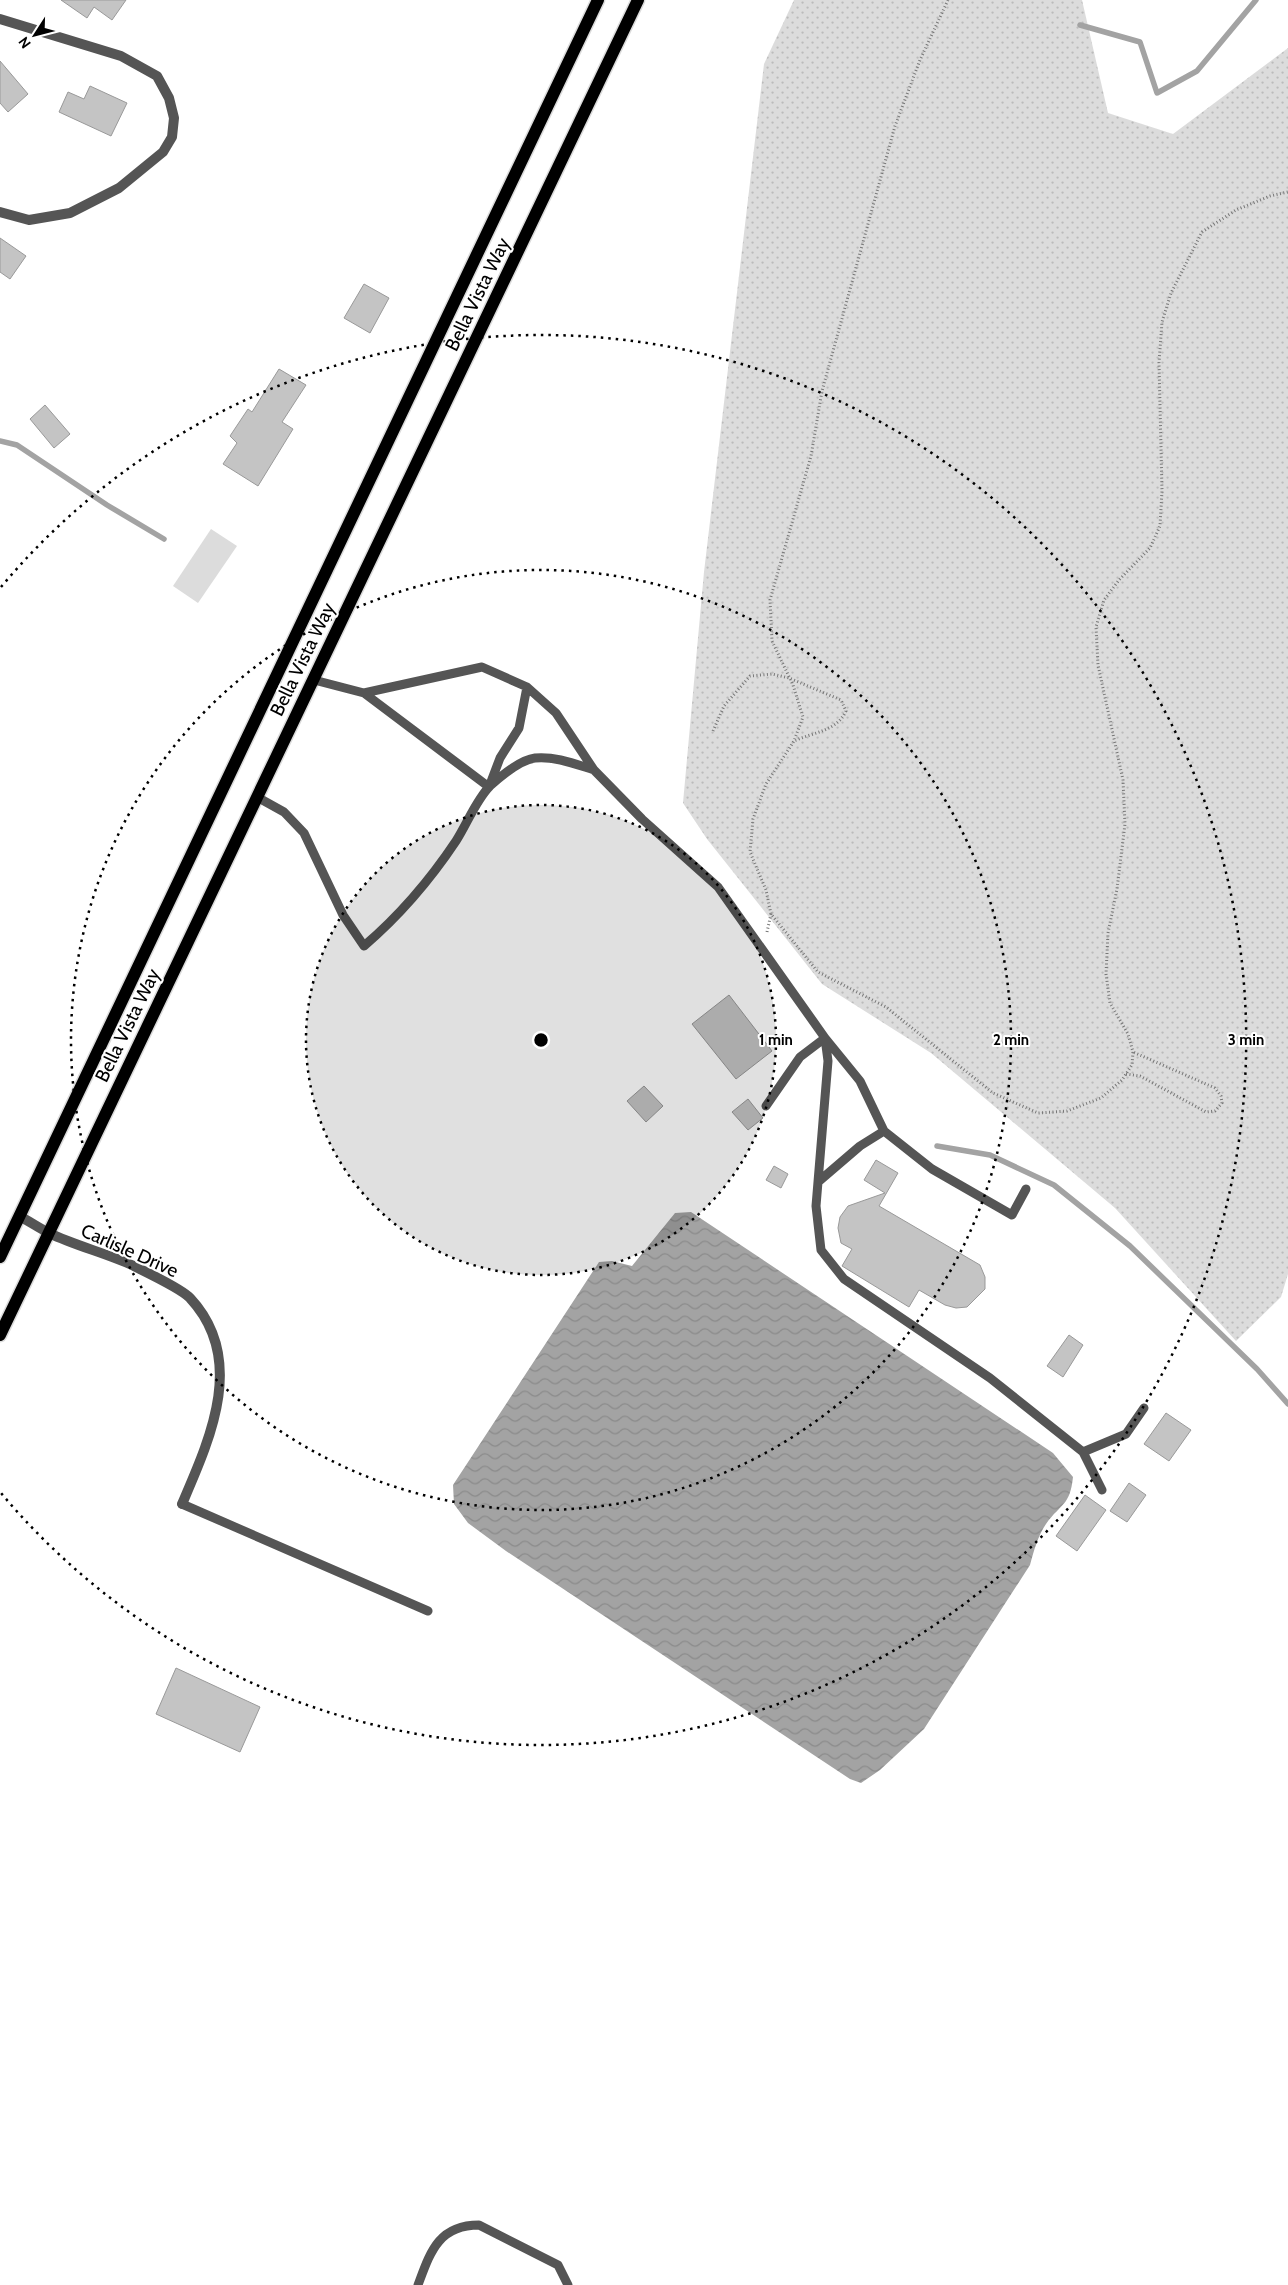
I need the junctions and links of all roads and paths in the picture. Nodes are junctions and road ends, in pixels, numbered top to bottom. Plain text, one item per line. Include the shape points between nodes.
1 (598, 0) edge
2 (638, 0) edge
3 (948, 0) edge
4 (0, 19) edge
5 (1288, 192) edge
6 (0, 212) edge
7 (789, 678) junction
8 (314, 680) junction
9 (527, 687) junction
10 (364, 693) junction
11 (713, 731) dead end
12 (794, 741) junction
13 (594, 770) junction
14 (489, 788) junction
15 (257, 797) junction
16 (825, 1038) junction
17 (1134, 1052) junction
18 (1125, 1074) junction
19 (766, 1106) dead end
20 (884, 1131) junction
21 (818, 1182) junction
22 (1026, 1189) dead end
23 (19, 1216) junction
24 (48, 1233) junction
25 (0, 1257) edge
26 (0, 1335) edge
27 (1144, 1408) dead end
28 (1083, 1452) junction
29 (1102, 1490) dead end
30 (182, 1504) joint
31 (428, 1612) dead end
32 (418, 2285) edge
33 (568, 2285) edge

1 - 23 main road, Bella Vista Way
2 - 8 main road, Bella Vista Way
3 - 7 path via 920,60 895,126 822,391 811,456 770,600 772,641
4 - 6 street via 122,56 156,76 169,98 174,118 172,137 163,152 119,188 70,213 29,220
5 - 17 path via 1236,210 1202,232 1171,293 1162,322 1159,363 1160,526 1150,548 1104,600 1096,627 1098,665 1123,780 1125,824 1108,933 1106,974 1110,1003 1128,1034
7 - 11 path via 772,674 750,676 724,706
7 - 12 path via 803,717
7 - 12 path via 842,700 846,710 842,720 833,727
8 - 10 lane
8 - 15 main road, Bella Vista Way
9 - 10 lane via 482,667
9 - 13 lane via 556,713
9 - 14 lane via 519,728 500,758
10 - 14 lane
12 - 18 path via 766,784 753,819 750,852 772,914 818,972 886,1007 993,1093 1038,1113 1067,1111 1101,1098
13 - 14 lane via 565,760 533,758 510,770
13 - 16 lane via 642,819 718,887
14 - 15 lane via 425,883 390,923 364,946 343,915 304,833 284,812
15 - 24 main road, Bella Vista Way
16 - 19 lane via 800,1057
16 - 20 lane via 860,1081
16 - 21 lane via 828,1061
17 - 18 path via 1132,1065
17 - 18 path via 1215,1088 1222,1103 1215,1111 1206,1112 1140,1076
20 - 21 lane via 860,1146
20 - 22 lane via 932,1169 1012,1215
21 - 28 lane via 816,1206 821,1250 844,1279 990,1378
23 - 24 street, Carlisle Drive
23 - 25 main road, Bella Vista Way
24 - 26 main road, Bella Vista Way
24 - 30 street, Carlisle Drive via 133,1266 189,1297 212,1328 220,1366 217,1408 205,1450
27 - 28 lane via 1126,1434
28 - 29 lane
30 - 31 lane
32 - 33 lane via 436,2242 464,2225 479,2225 558,2265

